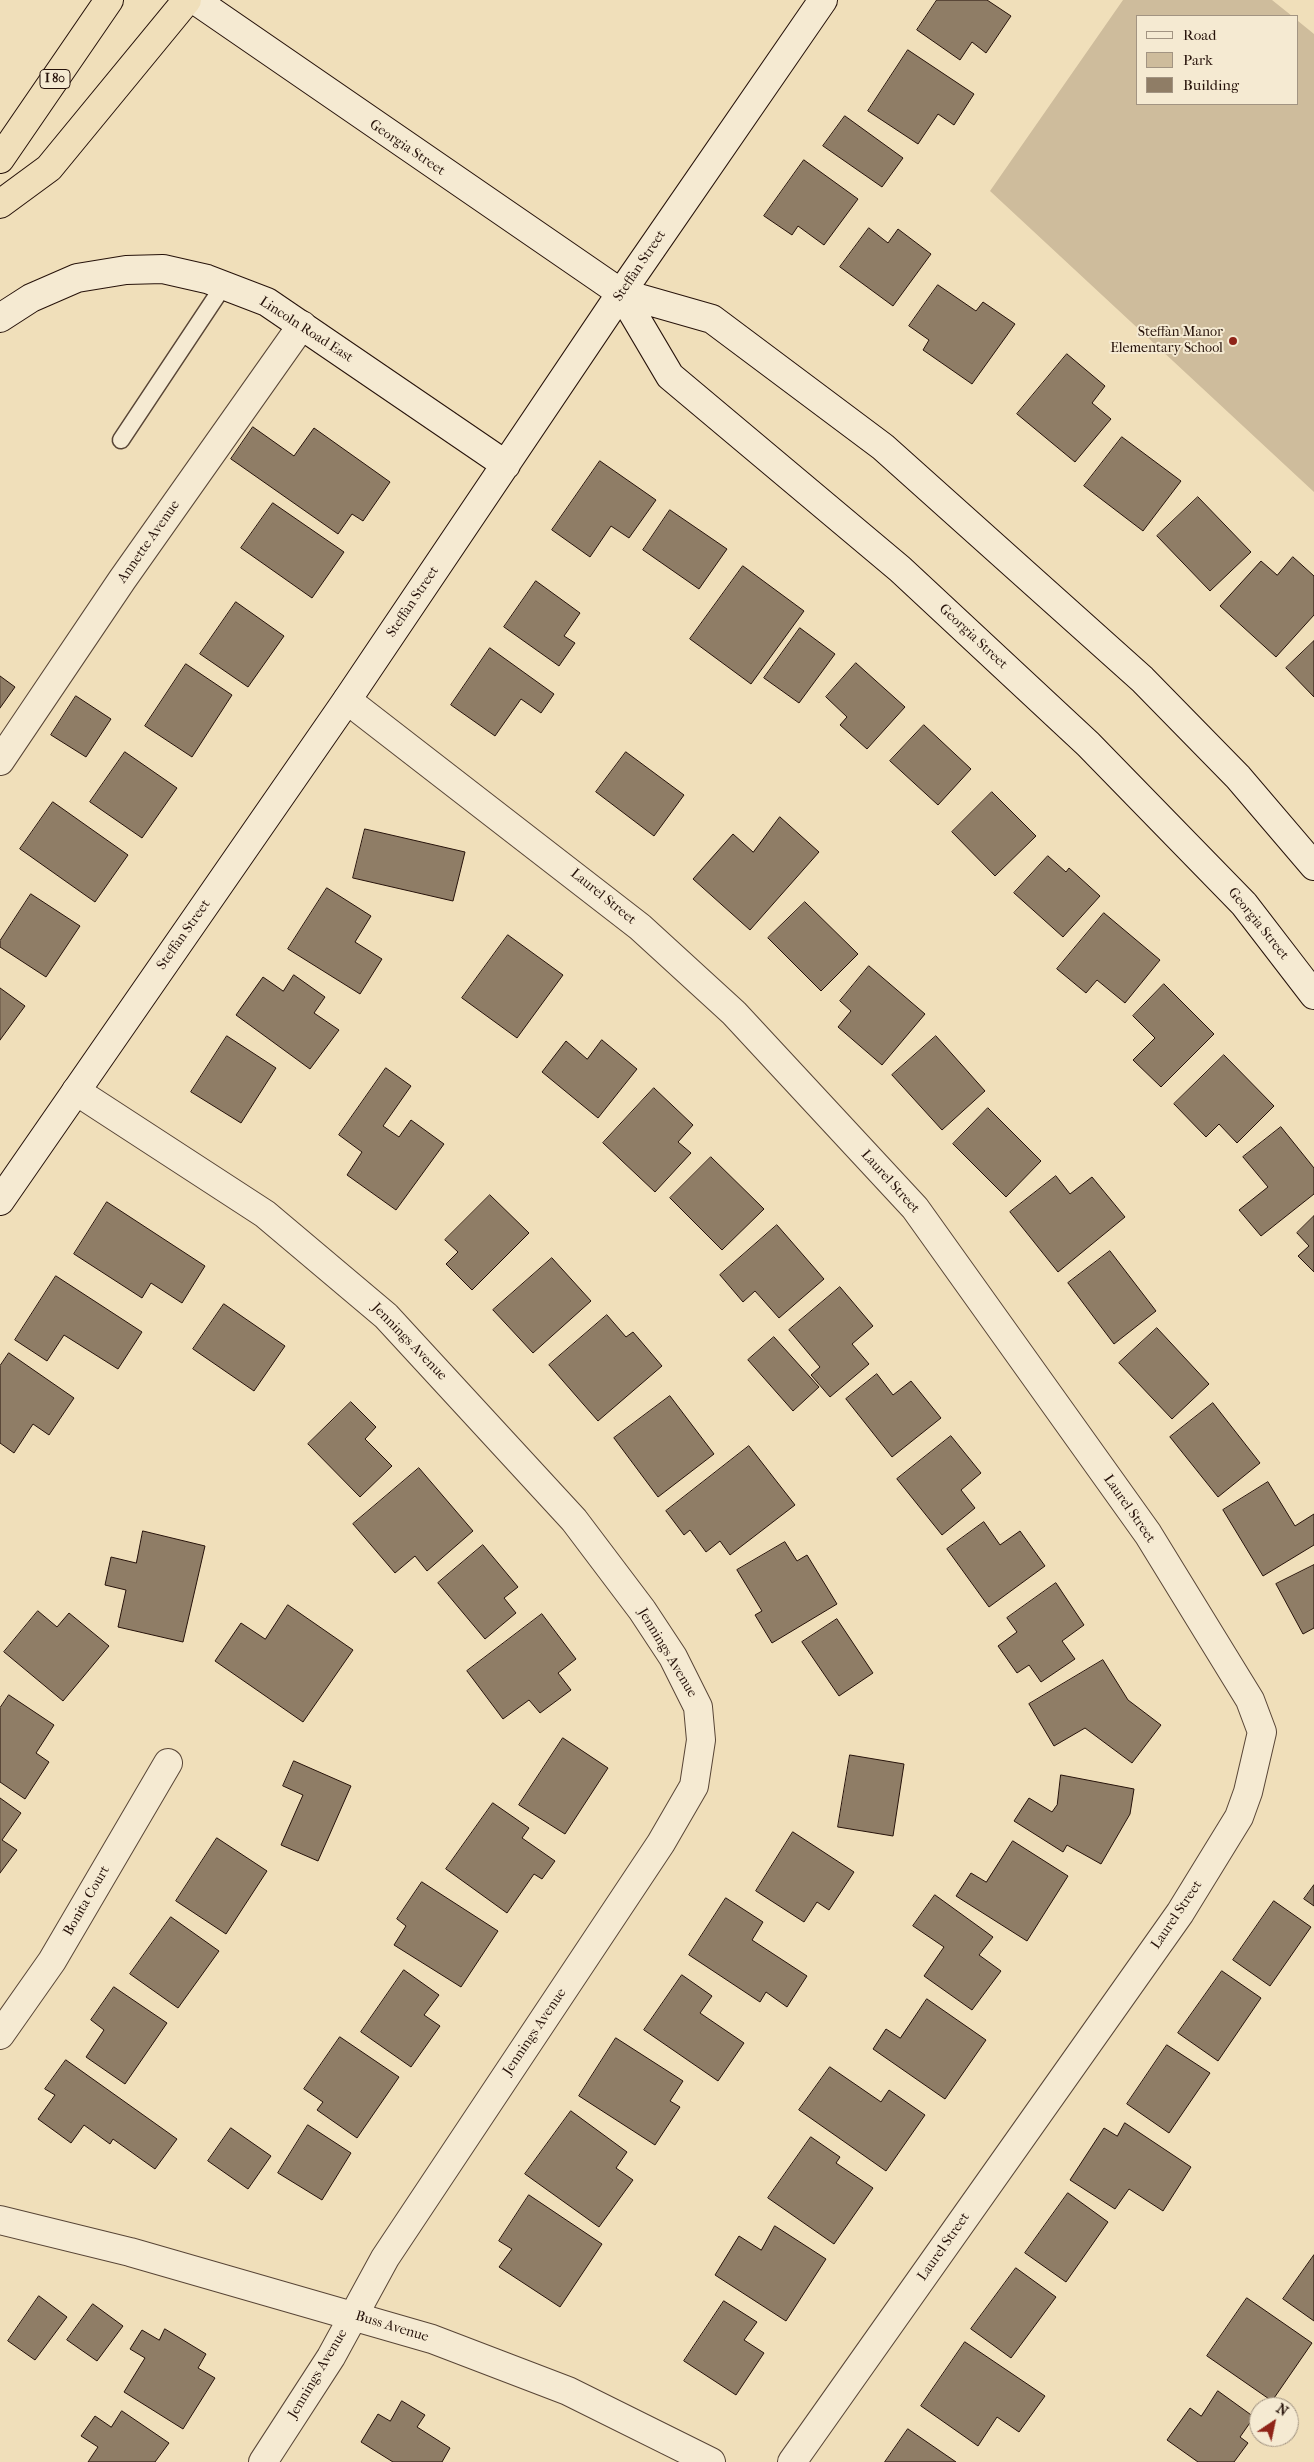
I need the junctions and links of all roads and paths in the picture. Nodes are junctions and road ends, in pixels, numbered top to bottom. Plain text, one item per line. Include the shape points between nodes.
1 (109, 0) edge
2 (187, 0) edge
3 (194, 0) edge
4 (822, 0) edge
5 (0, 159) edge
6 (0, 204) edge
7 (224, 285) junction
8 (621, 293) junction
9 (0, 318) edge
10 (302, 325) junction
11 (121, 440) dead end
12 (506, 465) junction
13 (347, 700) junction
14 (0, 761) edge
15 (1314, 866) edge
16 (1314, 996) edge
17 (76, 1091) junction
18 (0, 1201) edge
19 (168, 1764) dead end
20 (0, 2034) edge
21 (0, 2220) edge
22 (353, 2315) junction
23 (263, 2462) edge
24 (711, 2462) edge
25 (792, 2462) edge

1 - 5 highway, I 80
2 - 6 highway via 49,168
3 - 8 street, Georgia Street
4 - 8 street, Steffan Street
7 - 9 street, Lincoln Road East via 162,269 126,270 77,278 30,298
7 - 10 street, Lincoln Road East via 267,302
7 - 11 lane
8 - 12 street, Steffan Street
8 - 15 street, Georgia Street via 712,318 884,447 1142,679 1238,777
8 - 16 street, Georgia Street via 670,376 900,569 1088,744 1244,904
10 - 12 street, Lincoln Road East
10 - 14 street, Annette Avenue via 122,580
12 - 13 street, Steffan Street
13 - 17 street, Steffan Street
13 - 25 street, Laurel Street via 640,927 734,1013 915,1208 1148,1534 1250,1700 1262,1732 1239,1816 1180,1913
17 - 18 street, Steffan Street
17 - 22 street, Jennings Avenue via 265,1214 386,1316 574,1520 642,1610 673,1657 698,1707 700,1740 694,1786 661,1843 385,2258
19 - 20 street, Bonita Court via 52,1961
21 - 22 street, Buss Avenue via 130,2252
22 - 23 street, Jennings Avenue via 331,2357
22 - 24 street, Buss Avenue via 432,2339 568,2391

